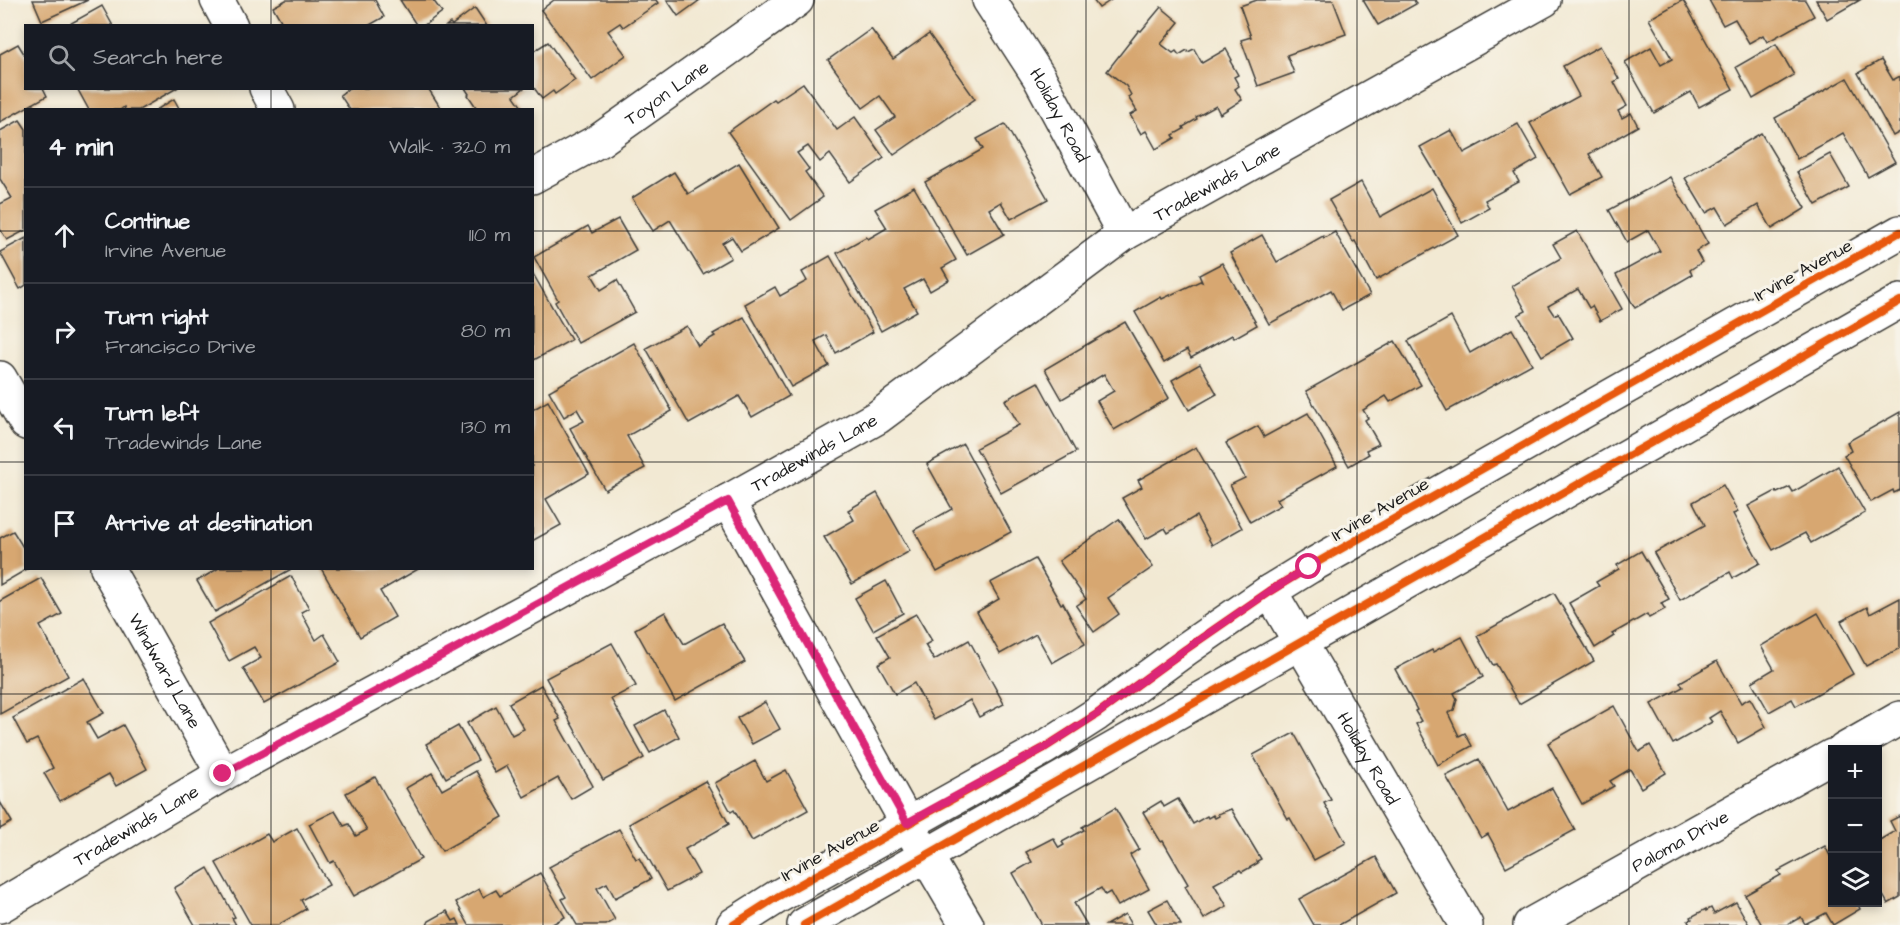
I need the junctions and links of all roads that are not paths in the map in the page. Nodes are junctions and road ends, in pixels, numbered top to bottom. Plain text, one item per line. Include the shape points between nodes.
1 (217, 0) edge
2 (797, 0) edge
3 (989, 0) edge
4 (1544, 0) edge
5 (230, 24) edge
6 (268, 90) edge
7 (277, 108) edge
8 (534, 176) edge
9 (1900, 232) edge
10 (1125, 234) junction
11 (1900, 301) edge
12 (0, 378) edge
13 (24, 420) edge
14 (728, 501) junction
15 (108, 570) edge
16 (1270, 591) junction
17 (1299, 643) junction
18 (1900, 718) edge
19 (1853, 745) edge
20 (1828, 759) edge
21 (223, 774) junction
22 (907, 823) junction
23 (926, 856) junction
24 (0, 906) edge
25 (733, 925) edge
26 (804, 925) edge
27 (967, 925) edge
28 (1466, 925) edge
29 (1530, 925) edge

1 - 5 street
2 - 8 street, Toyon Lane via 600,140
3 - 10 street, Holiday Road via 1039,77
4 - 10 street, Tradewinds Lane
6 - 7 street
9 - 16 street, Irvine Avenue
10 - 14 street, Tradewinds Lane via 878,417
11 - 17 street
12 - 13 street
14 - 21 street, Tradewinds Lane
14 - 22 street
15 - 21 street, Windward Lane
16 - 17 street, Holiday Road
16 - 22 street, Irvine Avenue via 1071,731
17 - 23 street
17 - 28 street, Holiday Road
18 - 19 street
20 - 29 street, Paloma Drive
21 - 24 street, Tradewinds Lane
22 - 23 street
22 - 25 street, Irvine Avenue
23 - 26 street
23 - 27 street

